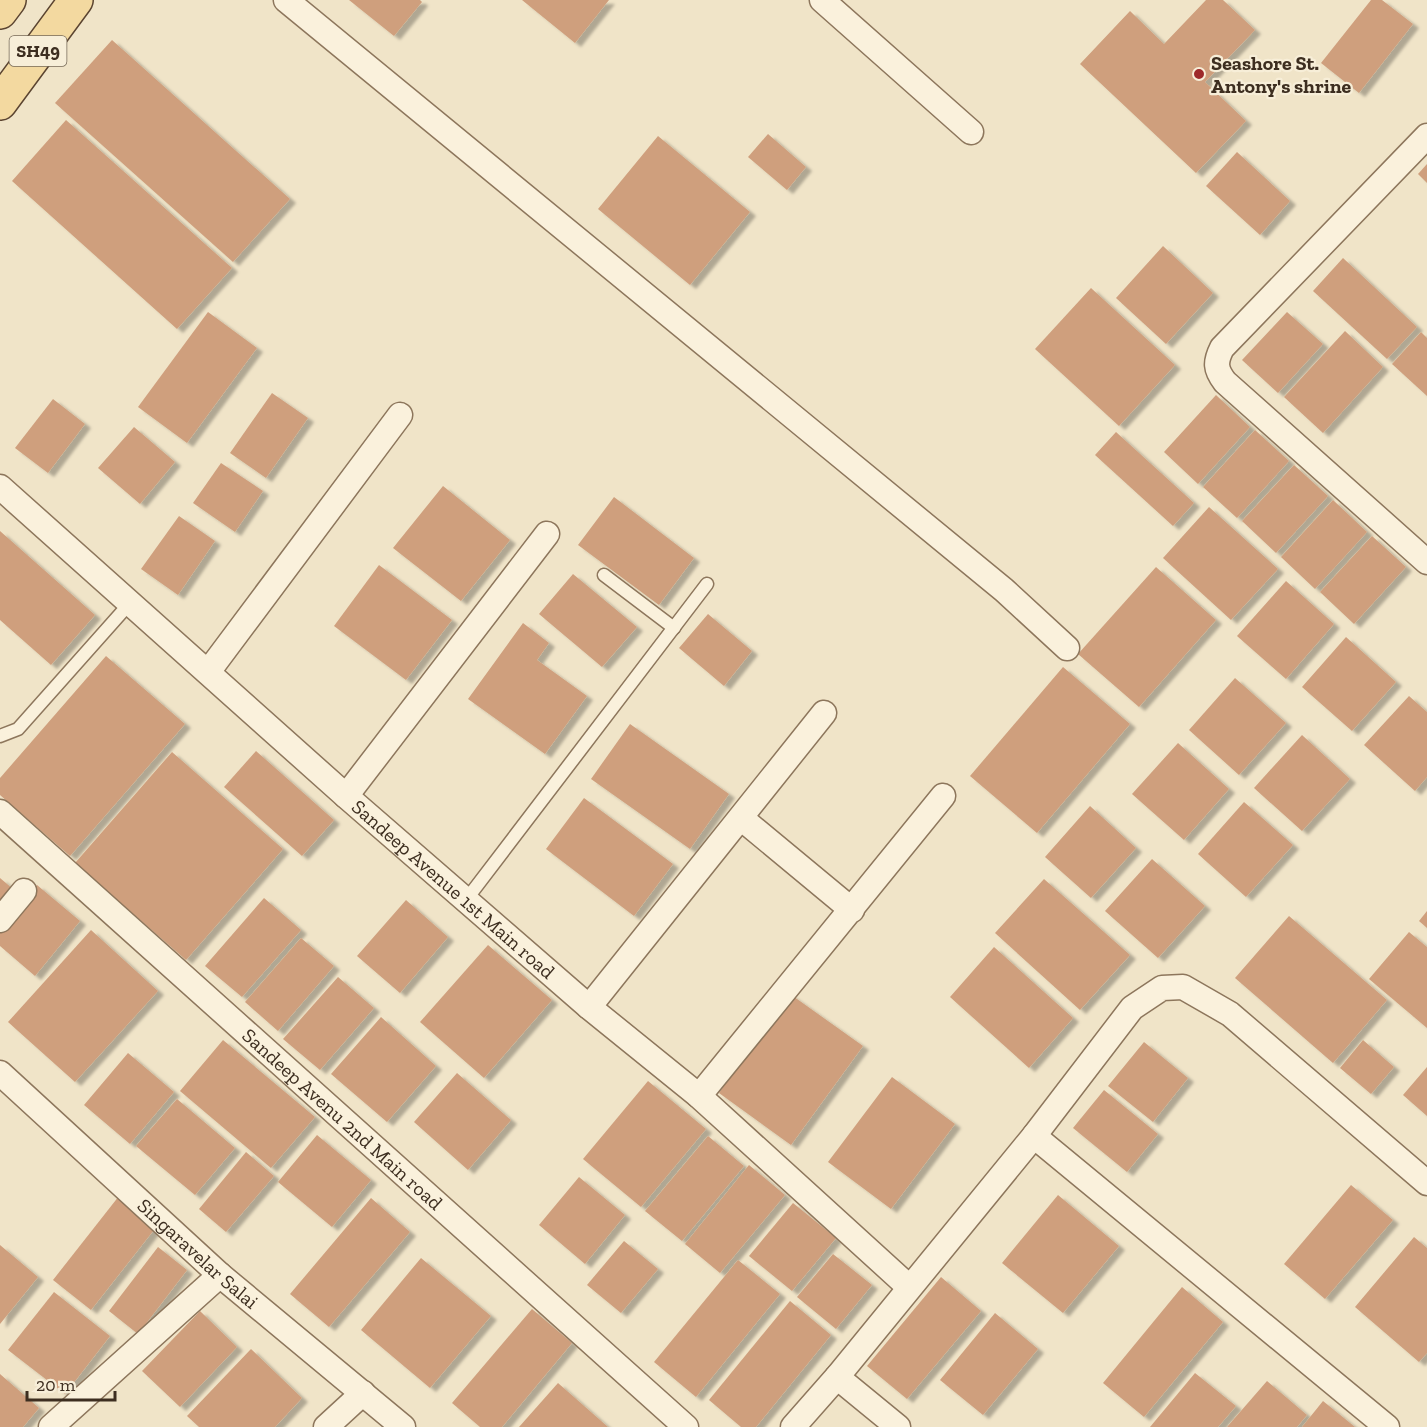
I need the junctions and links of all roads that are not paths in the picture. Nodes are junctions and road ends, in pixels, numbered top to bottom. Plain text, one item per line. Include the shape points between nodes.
1 (9, 0) edge
2 (76, 0) edge
3 (285, 0) edge
4 (822, 0) edge
5 (0, 12) edge
6 (0, 103) edge
7 (971, 132) dead end
8 (1427, 136) edge
9 (400, 415) dead end
10 (0, 487) edge
11 (547, 534) dead end
12 (1427, 562) edge
13 (604, 575) dead end
14 (707, 585) dead end
15 (130, 603) junction
16 (674, 628) junction
17 (1067, 648) dead end
18 (208, 672) junction
19 (824, 712) dead end
20 (0, 736) edge
21 (346, 796) junction
22 (943, 796) dead end
23 (0, 812) edge
24 (741, 818) junction
25 (24, 891) dead end
26 (466, 900) junction
27 (852, 910) junction
28 (0, 920) edge
29 (589, 1007) junction
30 (0, 1073) edge
31 (699, 1096) junction
32 (1034, 1136) junction
33 (1427, 1183) edge
34 (220, 1275) junction
35 (909, 1287) junction
36 (837, 1377) junction
37 (363, 1393) junction
38 (51, 1427) edge
39 (326, 1427) edge
40 (403, 1427) edge
41 (686, 1427) edge
42 (792, 1427) edge
43 (898, 1427) edge
44 (1387, 1427) edge

1 - 5 main road, SH49
2 - 6 main road, SH49
3 - 17 street via 1004,590
4 - 7 street
8 - 12 street via 1222,348 1216,360 1217,372 1225,382
9 - 18 street
10 - 15 street, Sandeep Avenue 1st Main road
11 - 21 street
13 - 16 lane
14 - 16 lane
15 - 18 street, Sandeep Avenue 1st Main road
15 - 20 lane via 18,729
16 - 26 lane
18 - 21 street, Sandeep Avenue 1st Main road
19 - 24 street
21 - 26 street, Sandeep Avenue 1st Main road
22 - 27 street
23 - 41 street, Sandeep Avenu 2nd Main road
24 - 27 street
24 - 29 street
25 - 28 street
26 - 29 street, Sandeep Avenue 1st Main road
27 - 31 street
29 - 31 street, Sandeep Avenue 1st Main road
30 - 34 street, Singaravelar Salai
31 - 35 street, Sandeep Avenue 1st Main road
32 - 33 street via 1132,1008 1162,988 1183,987 1230,1014
32 - 35 street
32 - 44 street
34 - 37 street, Singaravelar Salai
34 - 38 street
35 - 36 street
36 - 42 street
36 - 43 street
37 - 39 street
37 - 40 street, Singaravelar Salai

